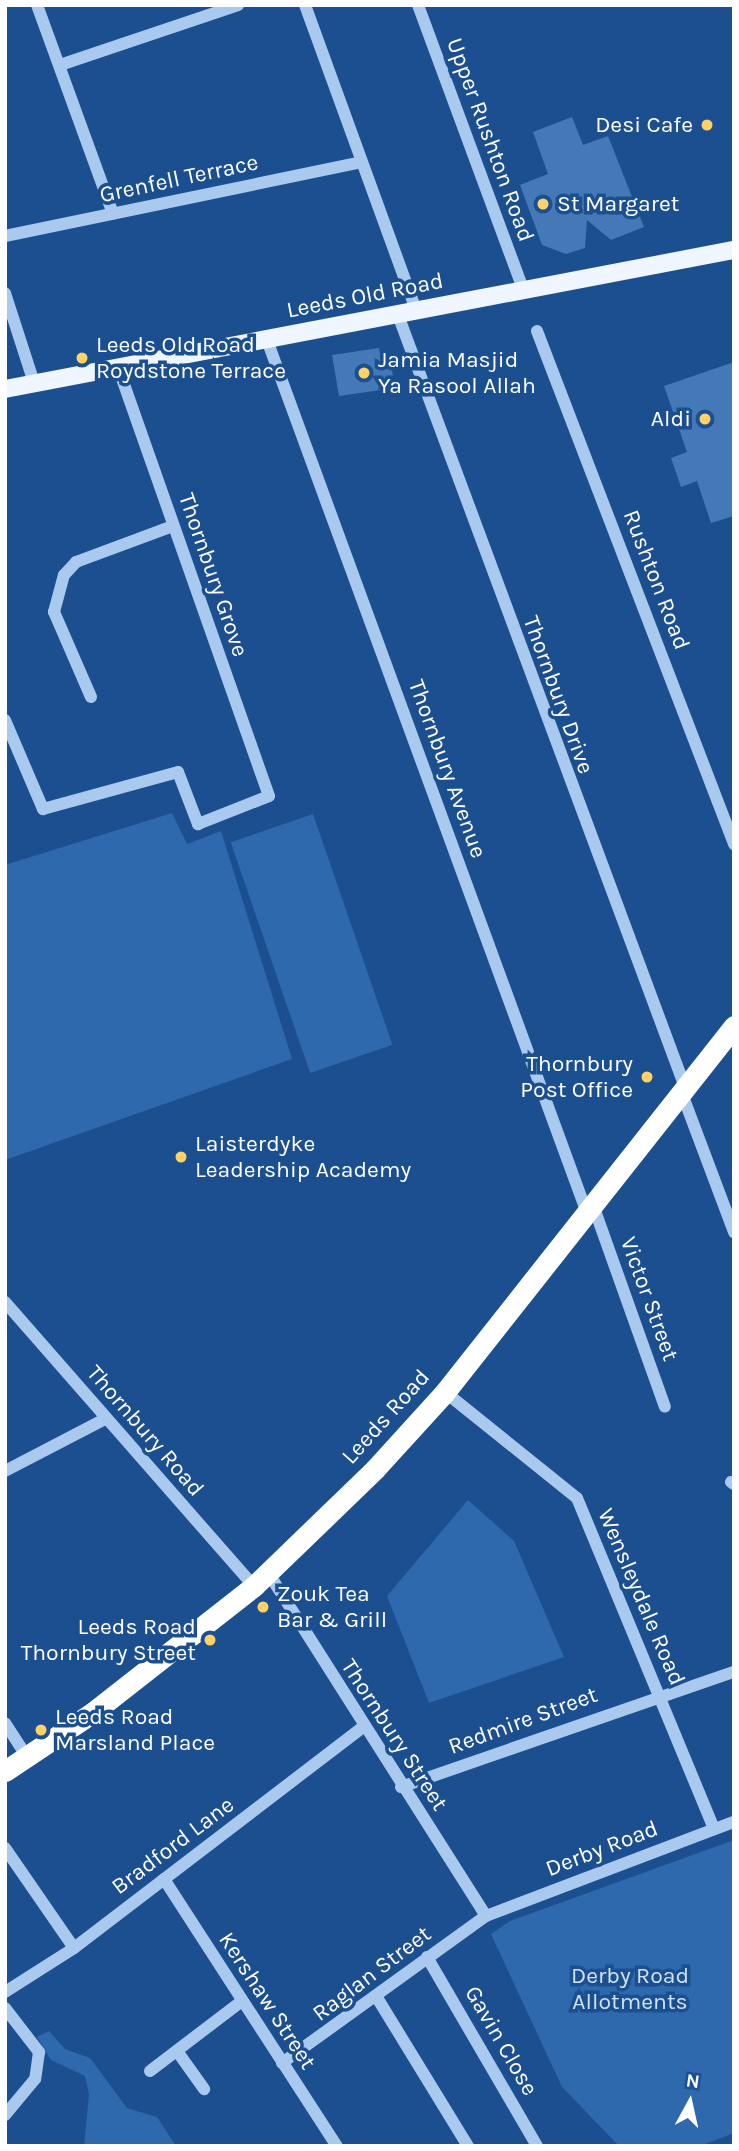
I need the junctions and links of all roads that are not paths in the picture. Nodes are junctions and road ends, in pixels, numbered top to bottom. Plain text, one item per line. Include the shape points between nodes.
1 (37, 5) edge
2 (238, 5) edge
3 (305, 5) edge
4 (418, 5) edge
5 (60, 65) junction
6 (361, 162) junction
7 (113, 214) junction
8 (5, 236) edge
9 (734, 250) edge
10 (523, 289) junction
11 (5, 293) edge
12 (418, 312) junction
13 (398, 315) junction
14 (537, 331) dead end
15 (267, 340) junction
16 (118, 368) junction
17 (34, 383) junction
18 (5, 389) edge
19 (173, 526) junction
20 (91, 697) dead end
21 (5, 720) edge
22 (734, 844) edge
23 (734, 1026) edge
24 (683, 1089) junction
25 (590, 1209) junction
26 (734, 1232) edge
27 (5, 1302) edge
28 (445, 1392) junction
29 (665, 1407) dead end
30 (105, 1419) junction
31 (5, 1471) edge
32 (261, 1580) junction
33 (734, 1672) edge
34 (659, 1695) junction
35 (5, 1723) edge
36 (362, 1728) junction
37 (27, 1757) junction
38 (5, 1771) edge
39 (401, 1787) junction
40 (734, 1822) edge
41 (714, 1829) junction
42 (5, 1848) edge
43 (164, 1879) junction
44 (486, 1916) junction
45 (74, 1948) junction
46 (427, 1957) junction
47 (5, 1992) edge
48 (376, 1996) junction
49 (242, 2001) junction
50 (5, 2008) edge
51 (177, 2051) junction
52 (282, 2063) junction
53 (150, 2071) dead end
54 (204, 2089) dead end
55 (5, 2115) edge
56 (337, 2146) edge
57 (468, 2146) edge
58 (537, 2146) edge

1 - 5 street
2 - 5 street
3 - 6 street
4 - 10 street, Upper Rushton Road
5 - 7 street
6 - 7 street, Grenfell Terrace
6 - 12 street
7 - 8 street, Grenfell Terrace
9 - 10 main road, Leeds Old Road
10 - 12 main road, Leeds Old Road
11 - 17 street
12 - 13 main road, Leeds Old Road
13 - 15 main road, Leeds Old Road
13 - 24 street, Thornbury Drive
14 - 22 street, Rushton Road
15 - 16 main road, Leeds Old Road
15 - 25 street, Thornbury Avenue
16 - 17 main road, Leeds Old Road
16 - 19 street, Thornbury Grove
17 - 18 main road, Leeds Old Road
19 - 20 street via 76,562 64,575 54,612
19 - 21 street, Thornbury Grove via 269,796 198,824 178,772 43,809
23 - 24 highway, Leeds Road
24 - 25 highway, Leeds Road
24 - 26 street, Thornbury Drive
25 - 28 highway, Leeds Road
25 - 29 street, Victor Street
27 - 30 street, Thornbury Road
28 - 32 highway, Leeds Road
28 - 34 street, Wensleydale Road via 577,1498
30 - 31 street
30 - 32 street, Thornbury Road
32 - 36 street, Thornbury Street
32 - 37 highway, Leeds Road via 92,1713
33 - 34 street, Redmire Street
34 - 39 street, Redmire Street
34 - 41 street, Wensleydale Road
35 - 37 street
36 - 39 street, Thornbury Street
36 - 43 street, Bradford Lane
37 - 38 highway, Leeds Road
39 - 44 street, Thornbury Street
40 - 41 street, Derby Road
41 - 44 street, Derby Road
42 - 45 street
43 - 45 street, Bradford Lane
43 - 49 street, Kershaw Street
44 - 46 street, Raglan Street
45 - 47 street, Bradford Lane
46 - 48 street, Raglan Street
46 - 58 street, Gavin Close
48 - 52 street, Raglan Street
48 - 57 street
49 - 51 street
49 - 52 street, Kershaw Street
50 - 55 street via 39,2052 35,2080
51 - 53 street
51 - 54 street
52 - 56 street, Kershaw Street

